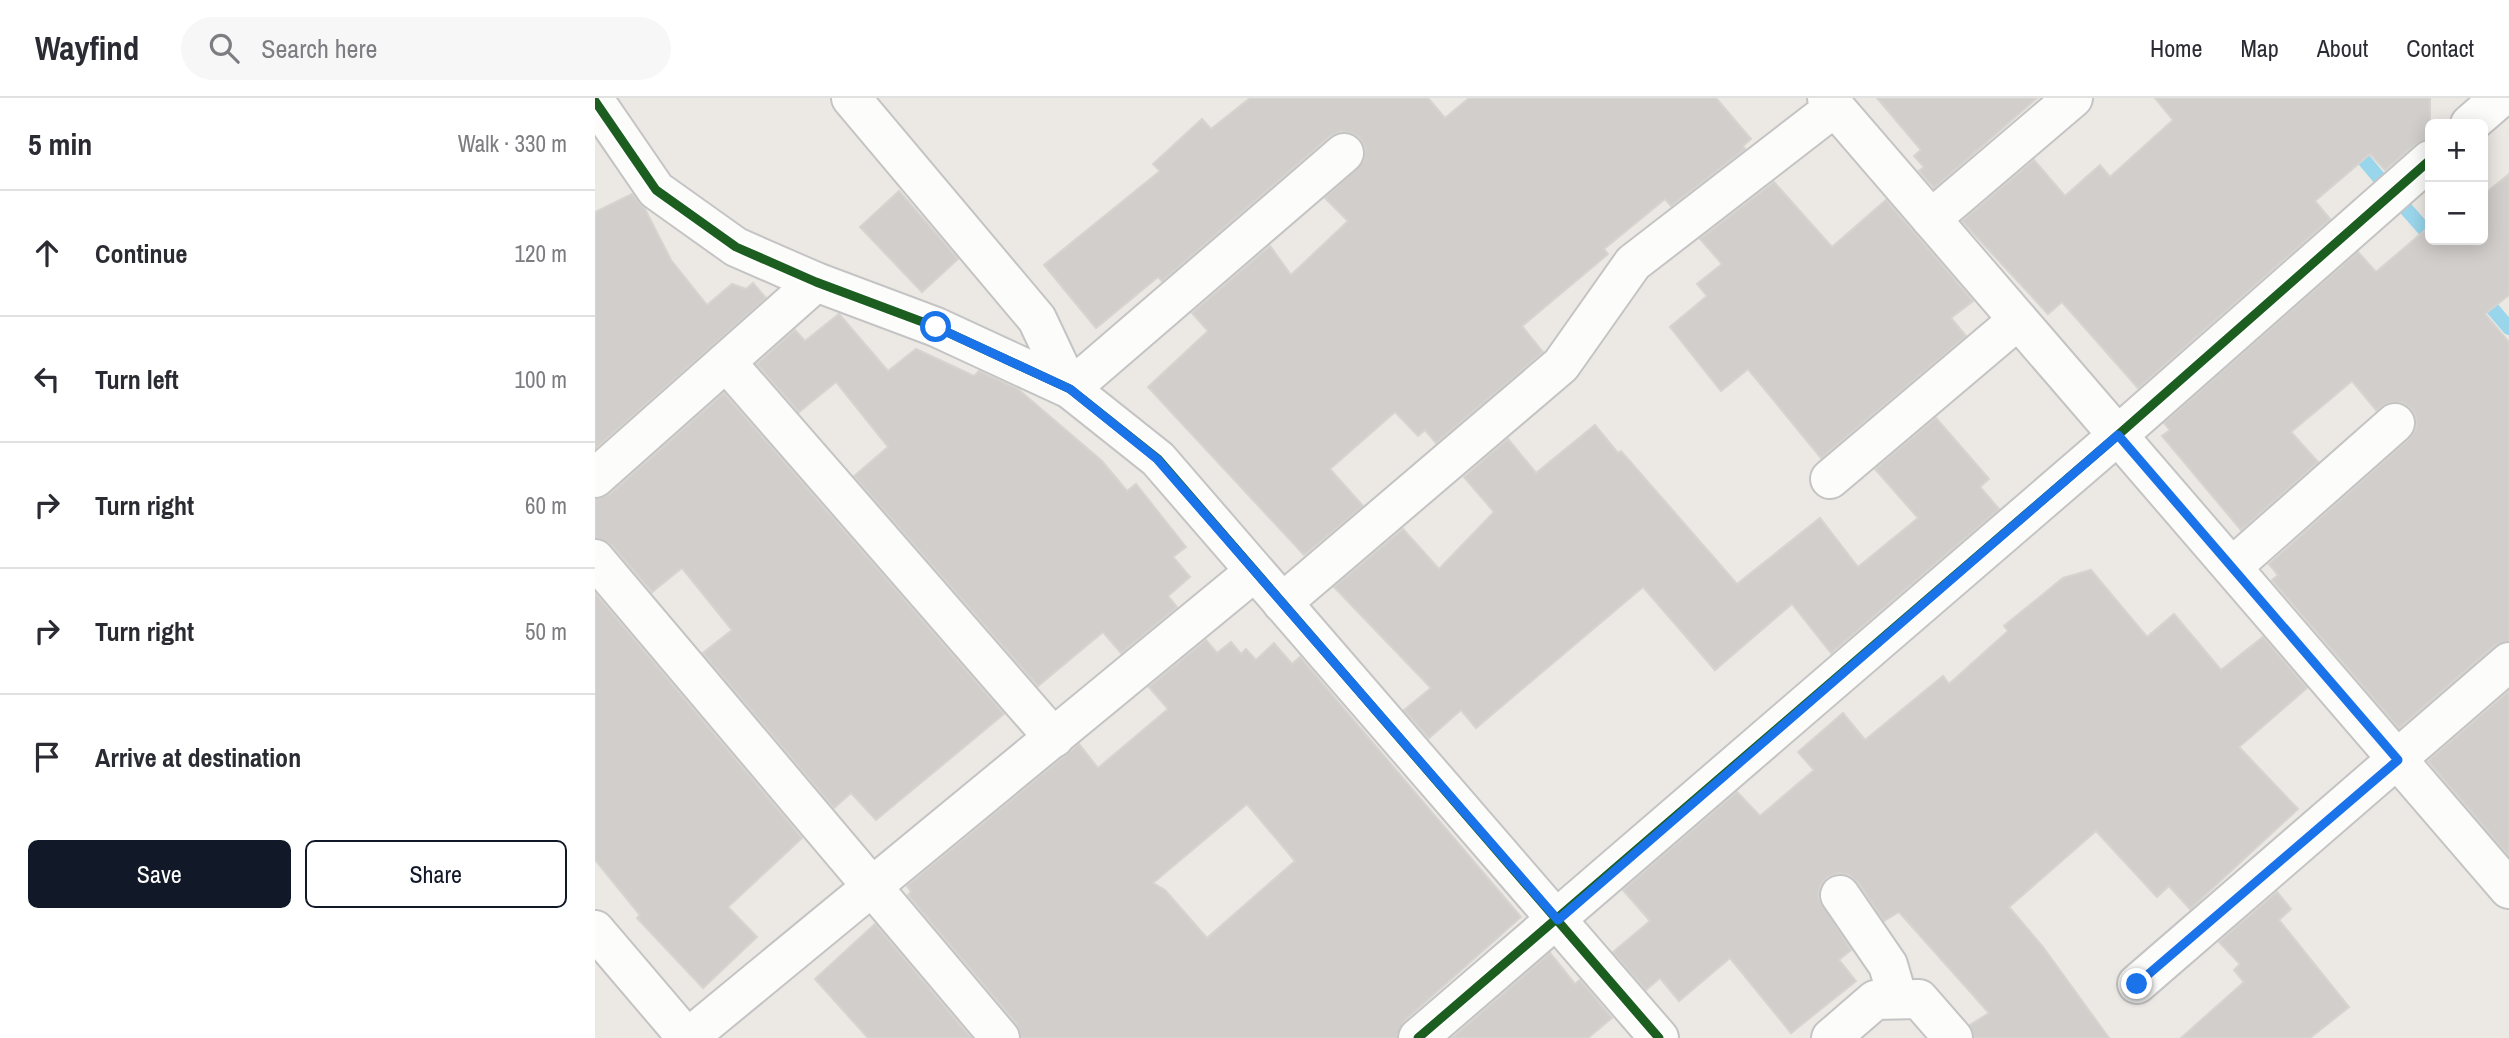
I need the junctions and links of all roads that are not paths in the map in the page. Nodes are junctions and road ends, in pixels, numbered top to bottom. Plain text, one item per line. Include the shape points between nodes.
1 (851, 98) edge
2 (2073, 98) edge
3 (2500, 98) edge
4 (595, 101) edge
5 (1831, 103) edge
6 (2476, 119) edge
7 (1344, 153) dead end
8 (2425, 164) edge
9 (1931, 219) junction
10 (816, 282) junction
11 (2018, 320) junction
12 (726, 362) junction
13 (1070, 389) junction
14 (2395, 423) dead end
15 (2118, 435) junction
16 (595, 478) edge
17 (1830, 479) dead end
18 (595, 559) edge
19 (2232, 567) junction
20 (1254, 572) junction
21 (1282, 603) junction
22 (2509, 662) edge
23 (1054, 738) junction
24 (2398, 760) junction
25 (2506, 879) edge
26 (873, 888) junction
27 (1840, 895) dead end
28 (1558, 920) junction
29 (595, 930) edge
30 (2137, 984) dead end
31 (1898, 999) junction
32 (688, 1038) edge
33 (1000, 1038) edge
34 (1418, 1038) edge
35 (1659, 1038) edge
36 (1831, 1038) edge
37 (1953, 1038) edge

1 - 13 street via 1037,319
2 - 9 street
3 - 6 street
4 - 10 street via 656,190 736,247
5 - 9 street
5 - 21 street via 1633,262 1561,365
7 - 13 street
8 - 15 street
9 - 11 street
10 - 12 street
10 - 13 street via 936,327
11 - 15 street
11 - 17 street
12 - 16 street
12 - 23 street
13 - 20 street via 1157,459
14 - 19 street
15 - 19 street
15 - 28 street
18 - 26 street
19 - 24 street
20 - 21 street
20 - 23 street
21 - 28 street
22 - 24 street
23 - 26 street
24 - 25 street
24 - 30 street
26 - 32 street
26 - 33 street
27 - 31 street via 1888,965
28 - 34 street
28 - 35 street
29 - 32 street
31 - 36 street via 1875,1000
31 - 37 street via 1919,999

